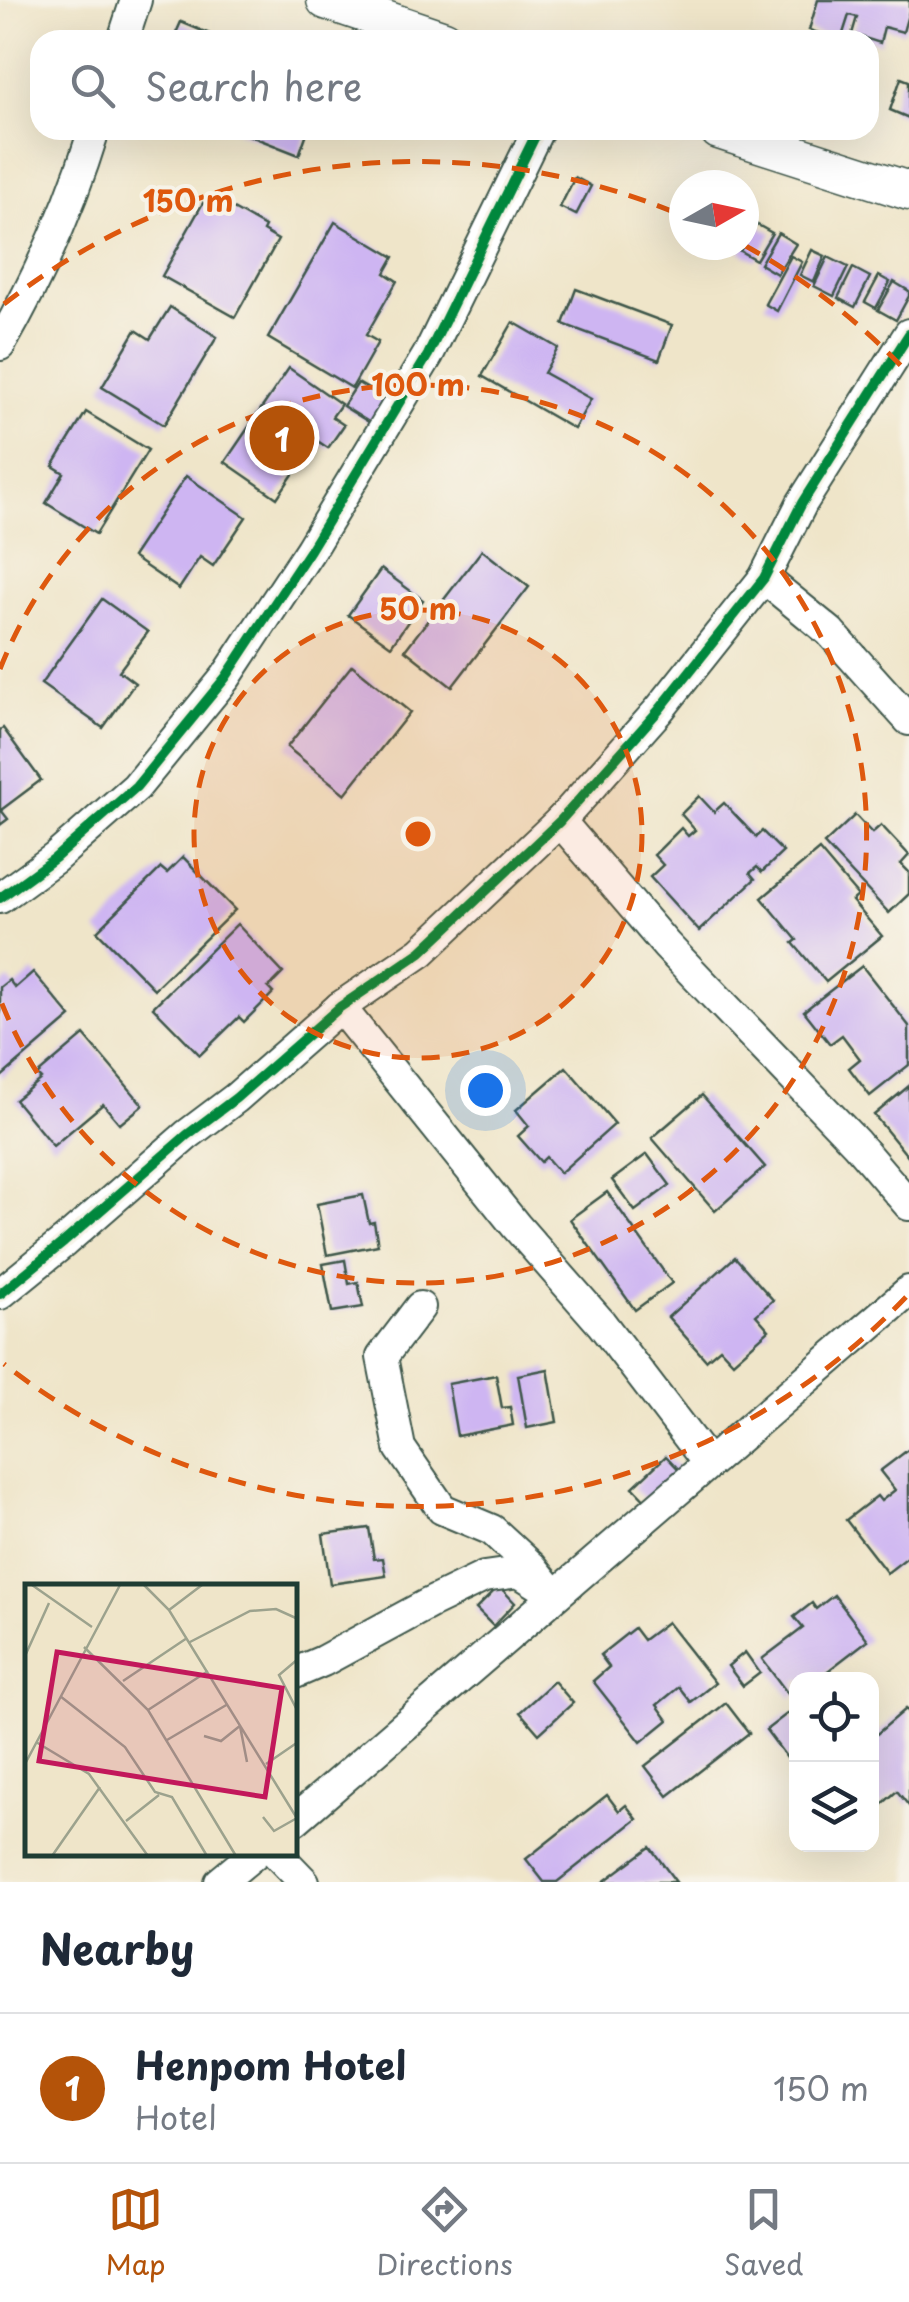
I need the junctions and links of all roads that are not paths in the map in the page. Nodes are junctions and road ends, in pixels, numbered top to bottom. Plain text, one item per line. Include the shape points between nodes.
1 (136, 0) edge
2 (326, 0) edge
3 (126, 30) edge
4 (414, 30) edge
5 (91, 140) edge
6 (533, 140) edge
7 (750, 140) edge
8 (909, 191) edge
9 (909, 334) edge
10 (0, 345) edge
11 (764, 578) junction
12 (909, 720) edge
13 (560, 820) junction
14 (0, 898) edge
15 (340, 1007) junction
16 (909, 1204) edge
17 (909, 1291) edge
18 (0, 1294) edge
19 (420, 1307) dead end
20 (708, 1463) junction
21 (554, 1594) junction
22 (298, 1672) edge
23 (298, 1817) edge
24 (250, 1857) edge
25 (280, 1857) edge
26 (220, 1882) edge
27 (304, 1882) edge

1 - 3 street
2 - 4 street
5 - 10 street via 31,291
6 - 14 street via 428,355 226,677 136,787
7 - 8 street
9 - 11 street via 802,503
11 - 12 street via 830,632
11 - 13 street via 660,710
13 - 15 street via 421,952
13 - 16 street
15 - 18 street
15 - 20 street
17 - 20 street
19 - 21 street via 382,1358 400,1448 442,1509 492,1530
20 - 21 street
21 - 22 street via 518,1572 484,1578
21 - 23 street
24 - 26 street
25 - 27 street

